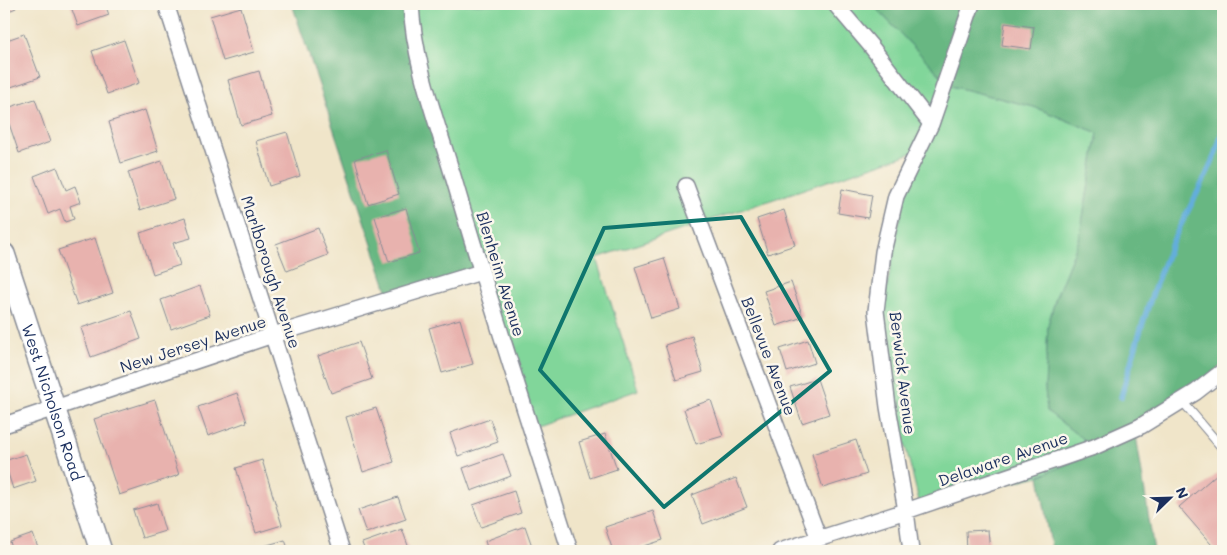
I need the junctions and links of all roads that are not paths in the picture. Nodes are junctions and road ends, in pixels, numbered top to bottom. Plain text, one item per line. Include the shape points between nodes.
1 (166, 4) edge
2 (411, 4) edge
3 (836, 4) edge
4 (972, 4) edge
5 (931, 124) junction
6 (686, 186) dead end
7 (4, 254) edge
8 (481, 272) junction
9 (273, 335) junction
10 (1223, 371) edge
11 (1182, 401) junction
12 (55, 408) junction
13 (4, 425) edge
14 (1223, 449) edge
15 (906, 511) junction
16 (819, 539) junction
17 (102, 551) edge
18 (342, 551) edge
19 (570, 551) edge
20 (780, 551) edge
21 (911, 551) edge

1 - 9 street, Marlborough Avenue
2 - 8 street, Blenheim Avenue via 412,29 420,67
3 - 5 street
4 - 5 street, Berwick Avenue
5 - 15 street, Berwick Avenue via 896,196 883,252 876,311
6 - 16 street, Bellevue Avenue
7 - 12 main road, West Nicholson Road
8 - 9 street, New Jersey Avenue
8 - 19 street, Blenheim Avenue
9 - 12 street, New Jersey Avenue
9 - 18 street, Marlborough Avenue
10 - 11 street, Delaware Avenue
11 - 14 lane
11 - 15 street, Delaware Avenue via 1141,426 1094,447
12 - 13 street, New Jersey Avenue
12 - 17 main road, West Nicholson Road
15 - 16 street, Delaware Avenue
15 - 21 street, Berwick Avenue
16 - 20 street, Delaware Avenue

